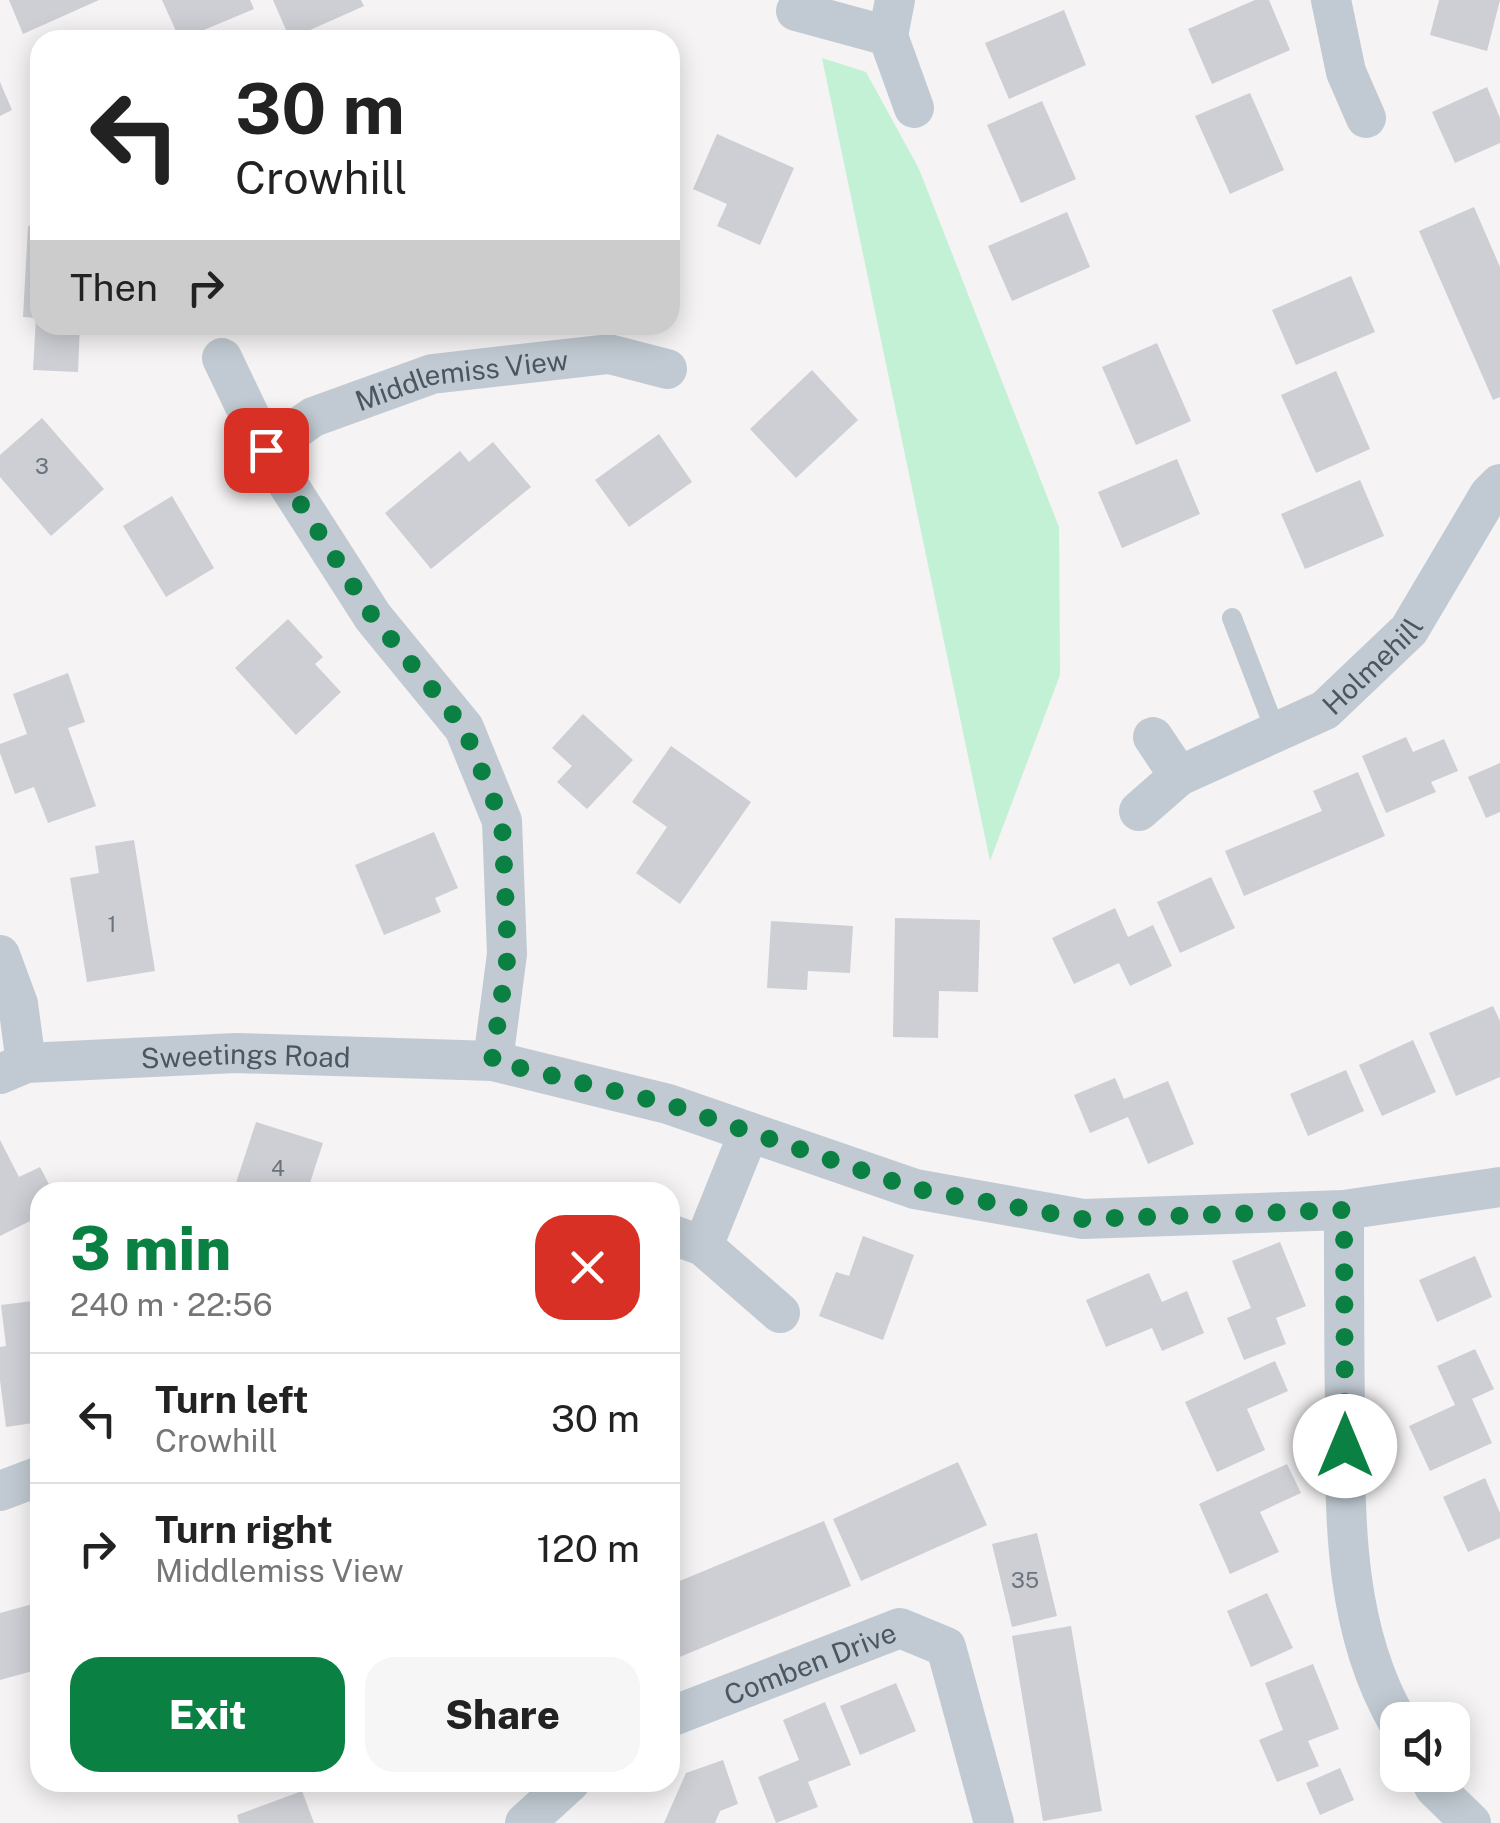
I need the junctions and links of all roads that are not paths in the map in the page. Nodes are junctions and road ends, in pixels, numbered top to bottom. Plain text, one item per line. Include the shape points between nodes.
1 (1331, 0) edge
2 (796, 11) dead end
3 (891, 18) edge
4 (914, 108) dead end
5 (1366, 118) dead end
6 (610, 339) edge
7 (222, 358) dead end
8 (667, 369) dead end
9 (266, 450) junction
10 (1500, 484) edge
11 (1232, 618) dead end
12 (1276, 732) junction
13 (1153, 737) dead end
14 (1179, 776) junction
15 (1139, 811) dead end
16 (0, 955) edge
17 (492, 1061) junction
18 (13, 1068) edge
19 (749, 1132) junction
20 (1500, 1187) edge
21 (1344, 1210) junction
22 (686, 1240) edge
23 (780, 1312) dead end
24 (30, 1480) edge
25 (0, 1491) edge
26 (1386, 1702) edge
27 (680, 1713) edge
28 (559, 1792) edge
29 (1440, 1792) edge
30 (525, 1823) edge
31 (994, 1823) edge
32 (1471, 1823) edge

1 - 5 street via 1346,72
2 - 3 street
3 - 4 street
6 - 8 street, Middlemiss View
6 - 9 street, Middlemiss View via 432,374 314,416
7 - 9 street
9 - 17 street via 373,617 464,728 502,821 508,954
10 - 12 street, Holmehill via 1409,630 1325,710
11 - 12 lane
12 - 14 street, Holmehill
13 - 14 street
14 - 15 street, Holmehill
16 - 18 street via 18,1004
17 - 18 street, Sweetings Road via 236,1053
17 - 19 street, Sweetings Road via 668,1104
19 - 21 street, Sweetings Road via 916,1189 1083,1219
19 - 22 street
20 - 21 street, Sweetings Road
21 - 26 street via 1345,1524 1352,1591
22 - 23 street
24 - 25 street
27 - 31 street, Comben Drive via 900,1628 946,1647
28 - 30 street
29 - 32 street

